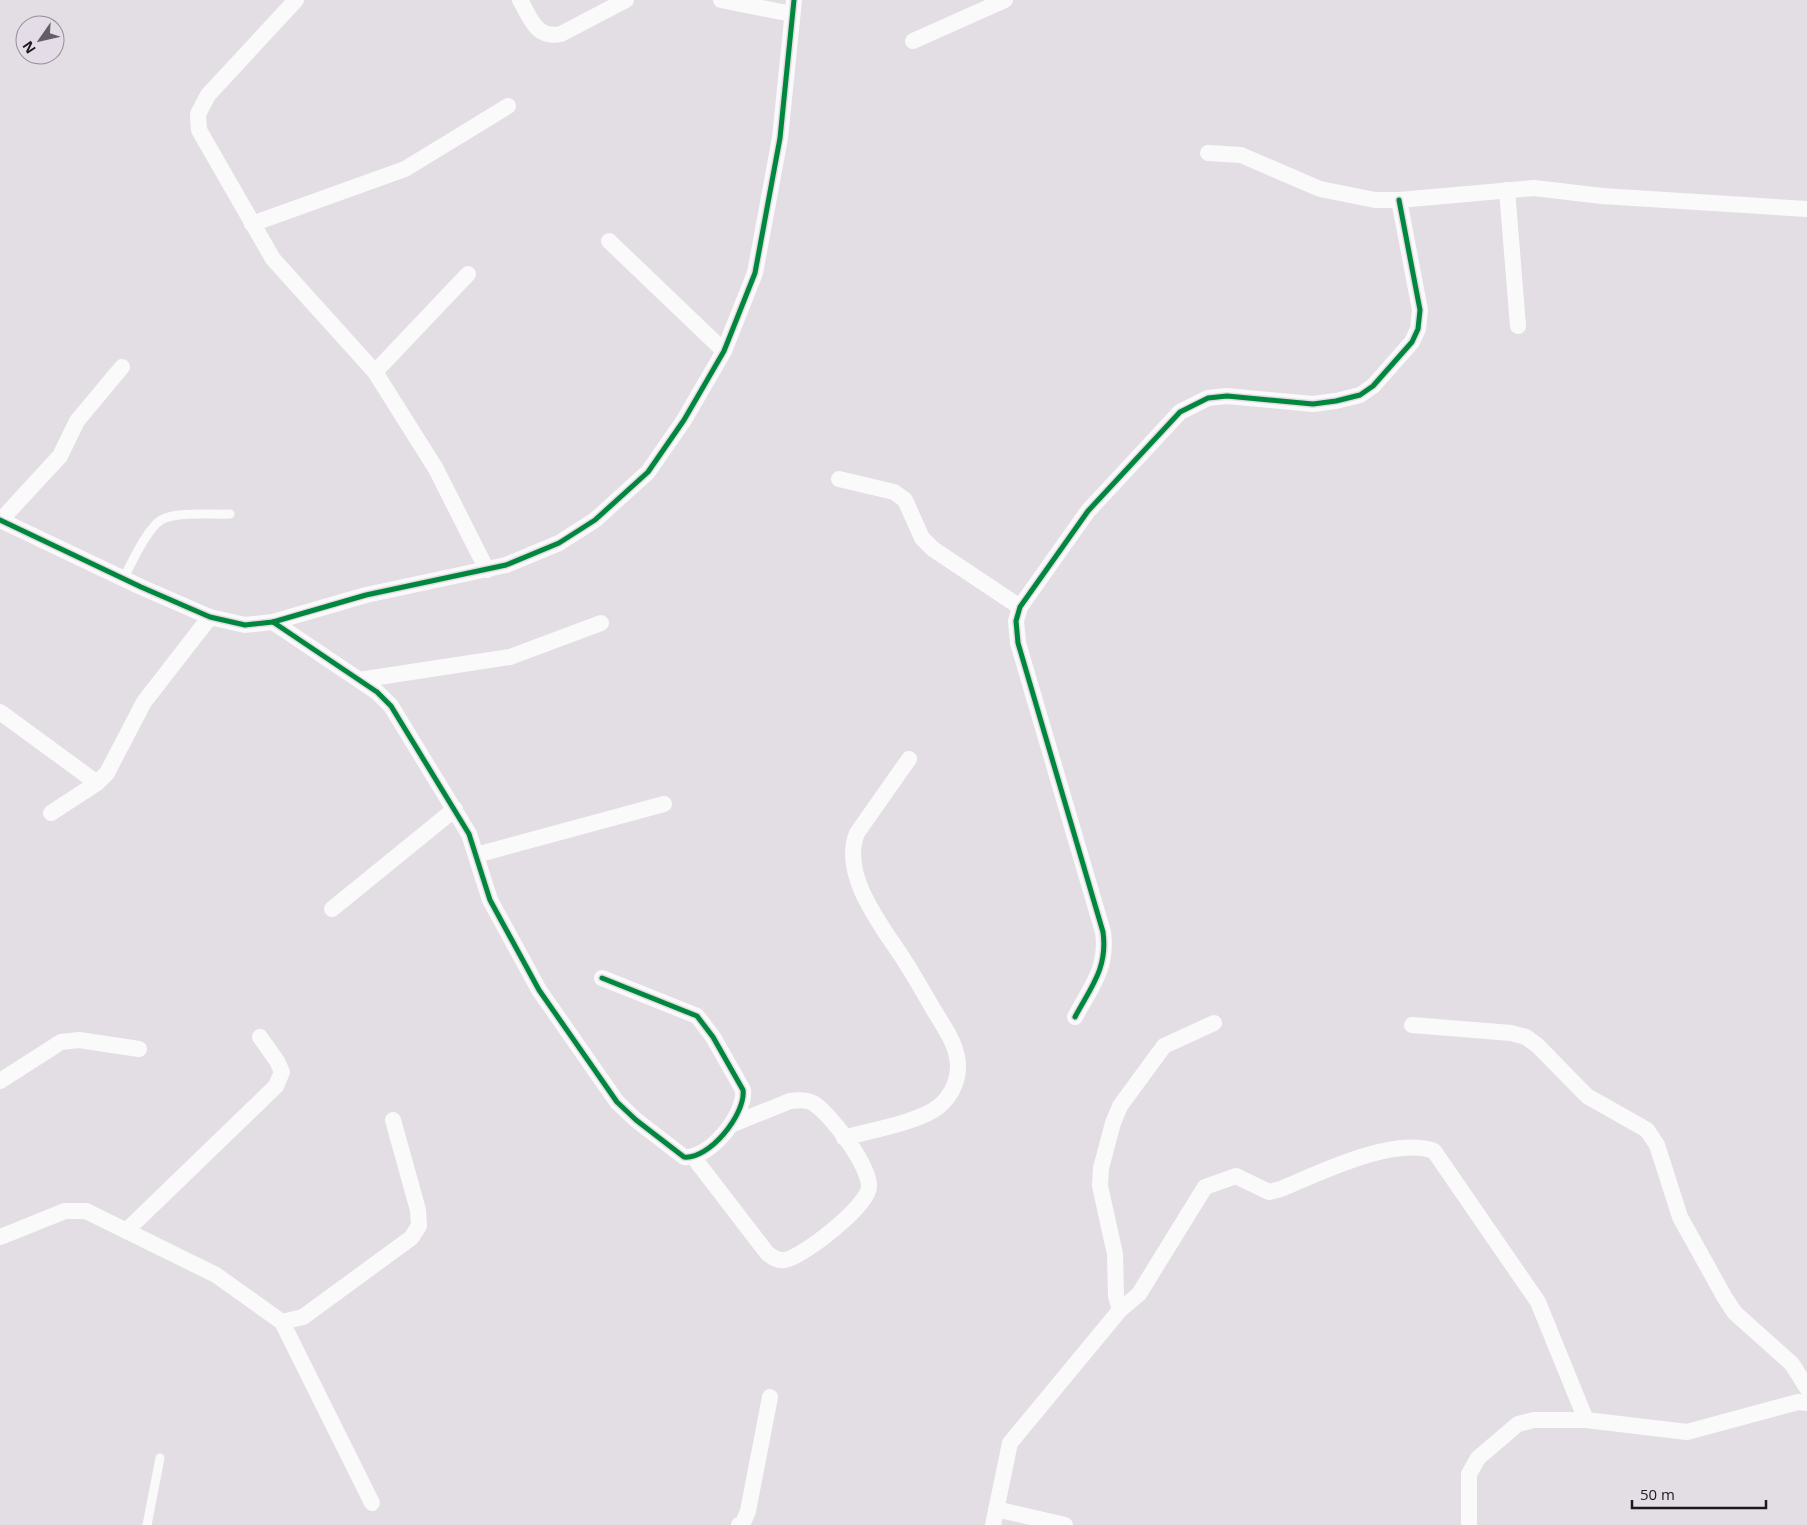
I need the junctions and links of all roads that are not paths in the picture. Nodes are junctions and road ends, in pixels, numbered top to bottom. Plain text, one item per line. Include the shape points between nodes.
1 (296, 0) edge
2 (520, 0) edge
3 (626, 0) edge
4 (721, 0) edge
5 (1005, 0) edge
6 (793, 7) edge
7 (913, 41) dead end
8 (508, 106) dead end
9 (1208, 152) dead end
10 (1507, 190) junction
11 (1400, 200) junction
12 (1807, 209) edge
13 (252, 224) junction
14 (609, 241) dead end
15 (468, 274) dead end
16 (1518, 326) dead end
17 (724, 351) junction
18 (122, 367) dead end
19 (375, 372) junction
20 (839, 479) dead end
21 (230, 514) dead end
22 (0, 521) edge
23 (487, 570) junction
24 (123, 579) junction
25 (1020, 607) junction
26 (210, 617) junction
27 (274, 622) junction
28 (601, 623) dead end
29 (359, 680) junction
30 (0, 712) edge
31 (908, 759) dead end
32 (97, 783) junction
33 (664, 804) dead end
34 (455, 809) junction
35 (52, 813) dead end
36 (476, 855) junction
37 (332, 909) dead end
38 (602, 978) dead end
39 (1076, 1017) dead end
40 (1214, 1023) dead end
41 (1412, 1025) dead end
42 (260, 1037) dead end
43 (139, 1049) dead end
44 (0, 1081) edge
45 (393, 1120) dead end
46 (733, 1124) junction
47 (844, 1138) junction
48 (694, 1158) junction
49 (126, 1231) junction
50 (0, 1237) edge
51 (1120, 1310) junction
52 (282, 1322) junction
53 (1807, 1388) edge
54 (770, 1397) dead end
55 (1807, 1403) edge
56 (1586, 1420) junction
57 (160, 1458) dead end
58 (372, 1503) dead end
59 (996, 1509) junction
60 (147, 1525) edge
61 (739, 1525) edge
62 (993, 1525) edge
63 (1065, 1525) edge
64 (1469, 1525) edge

1 - 13 street via 208,95 198,114 199,130
2 - 3 street via 541,33 550,36 561,34
4 - 6 street
5 - 7 street
6 - 17 street via 780,138 755,273
8 - 13 street via 406,169
9 - 11 street via 1241,155 1320,189 1375,200
10 - 11 street
10 - 12 street via 1534,188 1602,196
10 - 16 street
11 - 25 street via 1420,310 1418,330 1412,342 1373,386 1360,395 1313,404 1227,396 1208,398 1180,412 1088,511
13 - 19 street via 273,259
14 - 17 street
15 - 19 street
17 - 23 street via 684,420 648,472 595,520 559,543 506,566
18 - 22 street via 77,421 60,456
19 - 23 street via 436,470
20 - 25 street via 894,492 905,500 922,538 933,550
21 - 24 lane via 178,515 161,520 150,532
22 - 24 street
23 - 27 street via 366,596
24 - 26 street
25 - 39 street via 1016,621 1018,642 1106,950 1103,963
26 - 27 street via 245,625
26 - 32 street via 144,702 107,773
27 - 29 street
28 - 29 street via 510,657
29 - 34 street via 391,706
30 - 32 street
31 - 47 street via 857,833 852,856 872,911 946,1031 957,1057 956,1079 952,1092 937,1108 922,1116
32 - 35 street
33 - 36 street
34 - 36 street
34 - 37 street
36 - 48 street via 490,900 539,990 617,1102 684,1157
38 - 46 street via 697,1016 713,1037 743,1090 744,1099
40 - 51 street via 1164,1046 1120,1106 1112,1123 1100,1186 1115,1254 1116,1296
41 - 53 street via 1526,1037 1587,1096 1647,1130 1657,1145 1680,1218 1724,1298 1735,1313 1792,1364
42 - 49 street via 282,1072 276,1086
43 - 44 street via 79,1040 61,1042
45 - 52 street via 418,1210 419,1226 411,1238 303,1317
46 - 47 street via 800,1100 811,1101
46 - 48 street
47 - 48 street via 865,1170 869,1186 867,1195 861,1204 814,1244 786,1260 778,1260 767,1253
49 - 50 street via 86,1211 65,1211
49 - 52 street via 216,1275
51 - 56 street via 1139,1294 1205,1186 1236,1176 1269,1192 1362,1156 1422,1147 1434,1151 1440,1159 1538,1302
51 - 59 street via 1010,1444
52 - 58 street
54 - 61 street via 748,1511
55 - 56 street via 1798,1402 1686,1432
56 - 64 street via 1534,1420 1518,1424 1505,1433 1478,1458 1469,1474
57 - 60 lane
59 - 62 street
59 - 63 street

